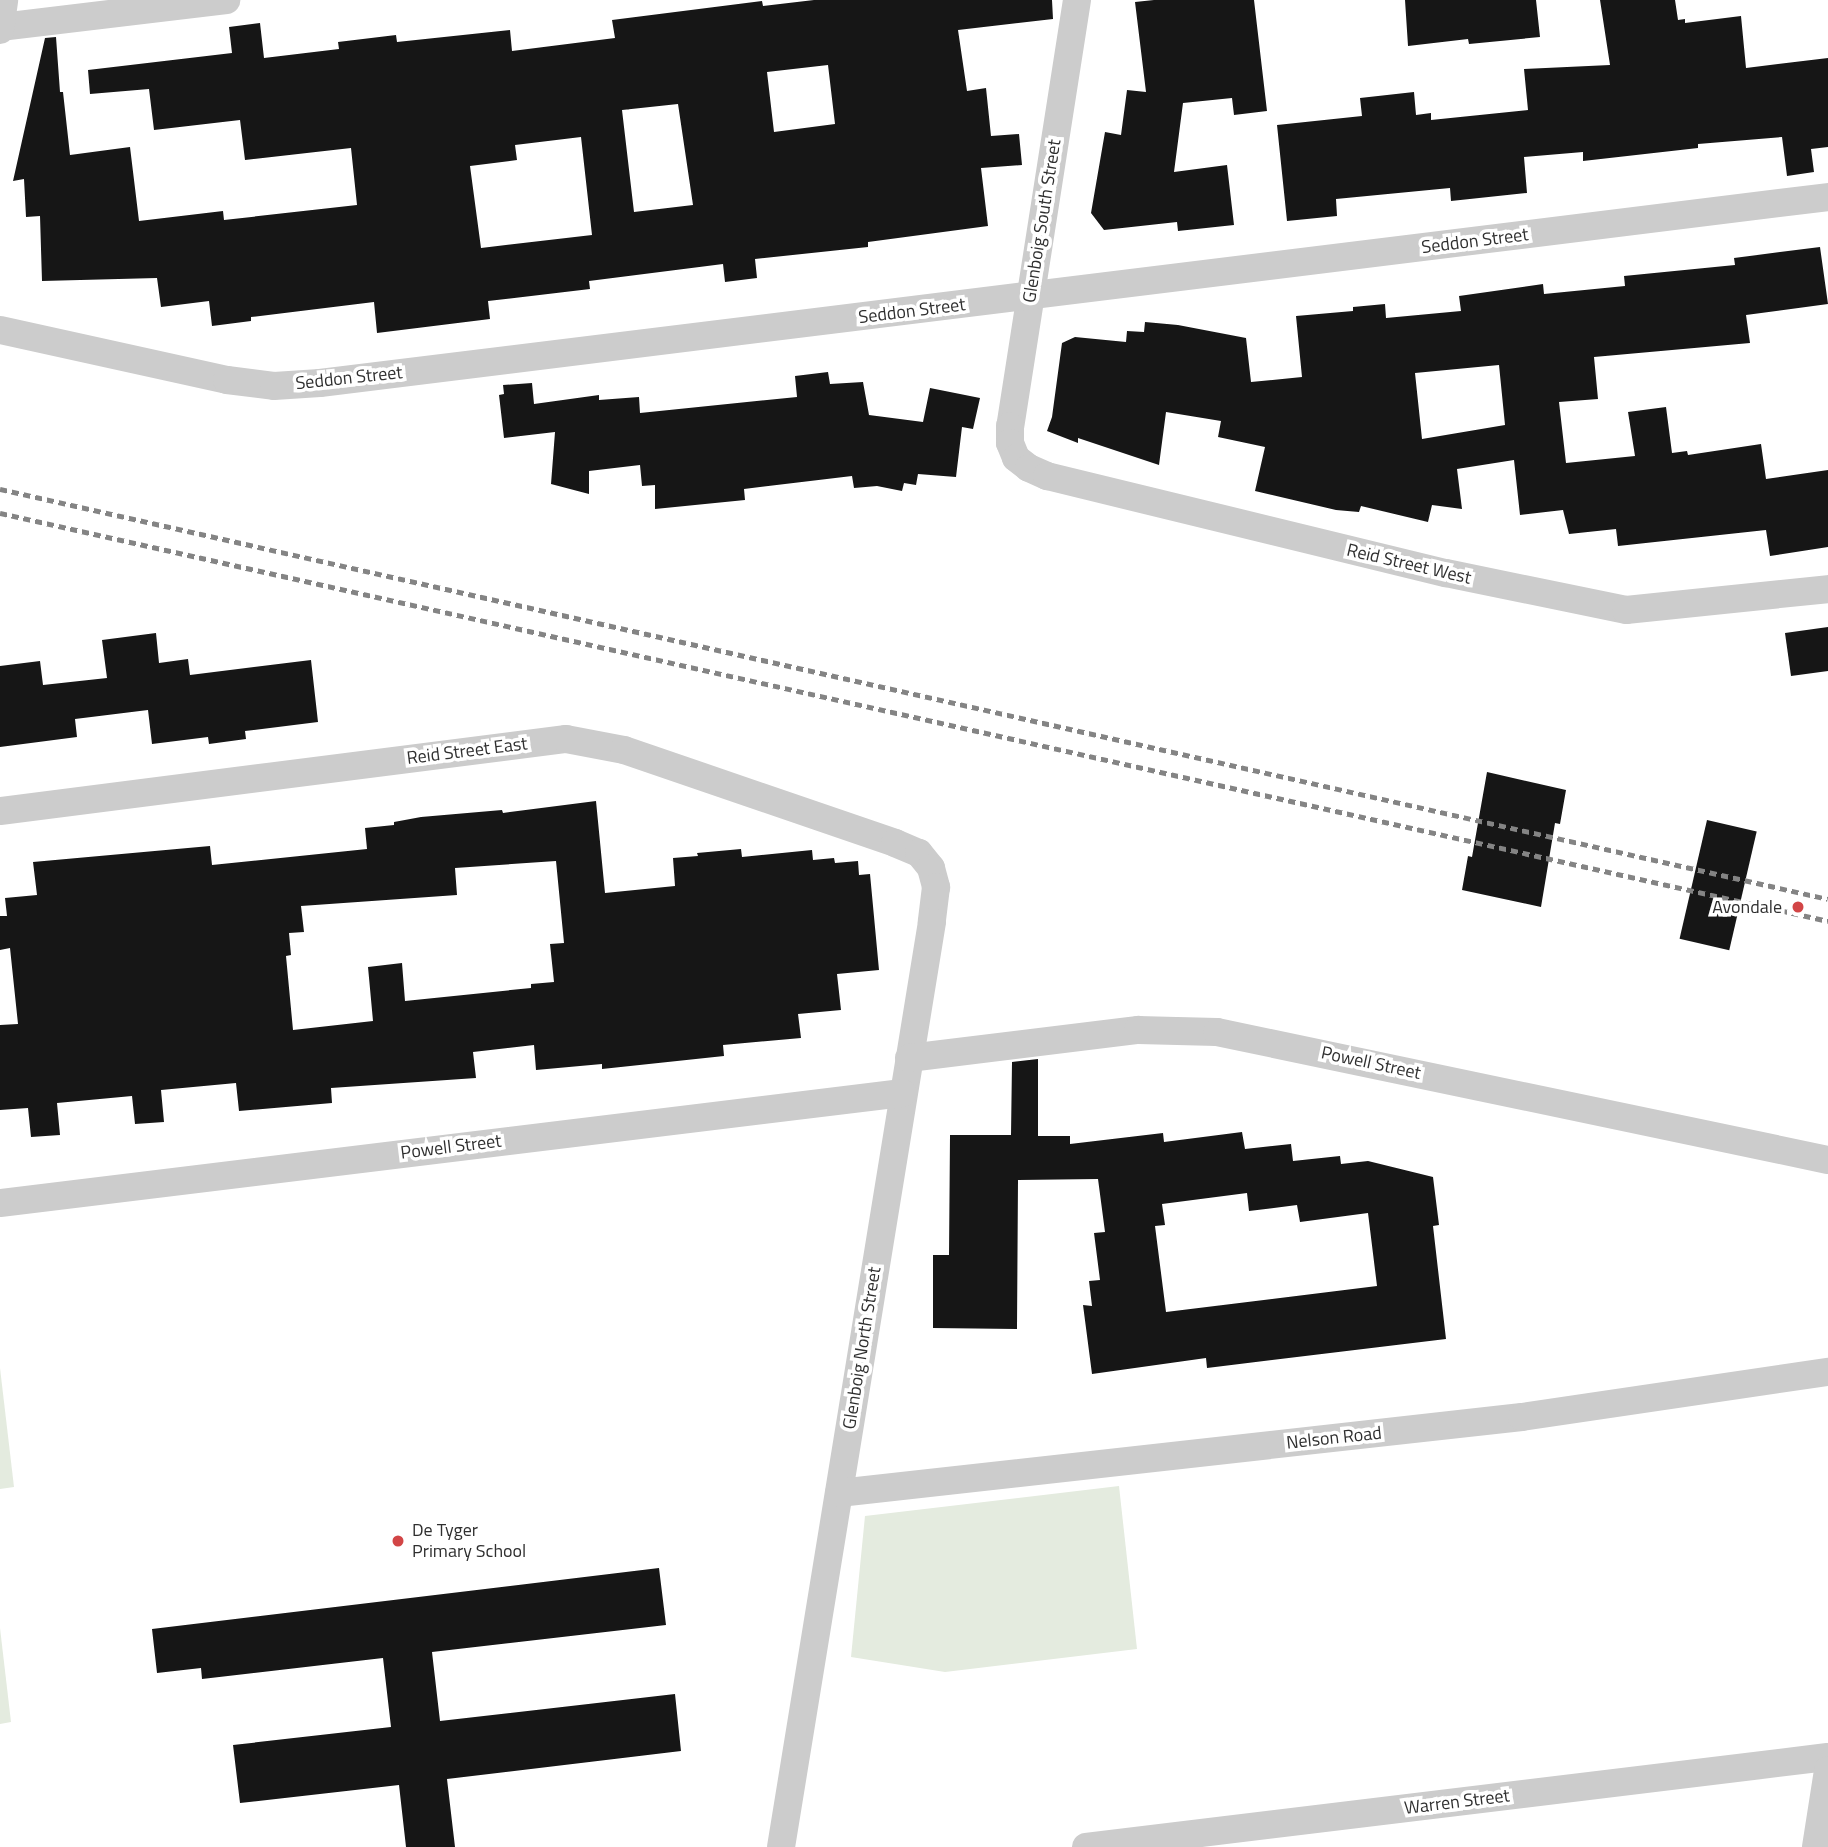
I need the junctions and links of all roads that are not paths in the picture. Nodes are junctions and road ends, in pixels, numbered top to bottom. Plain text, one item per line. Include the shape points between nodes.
1 (4, 0) edge
2 (226, 0) edge
3 (1077, 0) edge
4 (0, 28) edge
5 (1828, 197) edge
6 (1030, 297) junction
7 (0, 330) edge
8 (1010, 443) joint
9 (1828, 589) edge
10 (0, 811) edge
11 (919, 853) joint
12 (909, 1058) junction
13 (902, 1093) junction
14 (1828, 1160) edge
15 (0, 1203) edge
16 (1828, 1372) edge
17 (839, 1493) junction
18 (1828, 1757) edge
19 (1828, 1770) edge
20 (781, 1847) edge
21 (1086, 1847) edge
22 (1816, 1847) edge

1 - 4 street
2 - 4 street
3 - 6 street, Glenboig South Street
5 - 6 street, Seddon Street
6 - 7 street, Seddon Street via 274,386 227,380
6 - 8 street, Glenboig South Street
8 - 9 street, Reid Street West via 1016,458 1047,476 1446,573 1626,610
10 - 11 street, Reid Street East via 566,739 624,750
11 - 12 street, Glenboig North Street via 931,868 936,887
12 - 13 street, Glenboig North Street
12 - 14 street, Powell Street via 1138,1030 1217,1031
13 - 15 street, Powell Street
13 - 17 street, Glenboig North Street
16 - 17 street, Nelson Road via 1522,1417
17 - 20 street, Glenboig North Street
18 - 21 street, Warren Street
19 - 22 street

